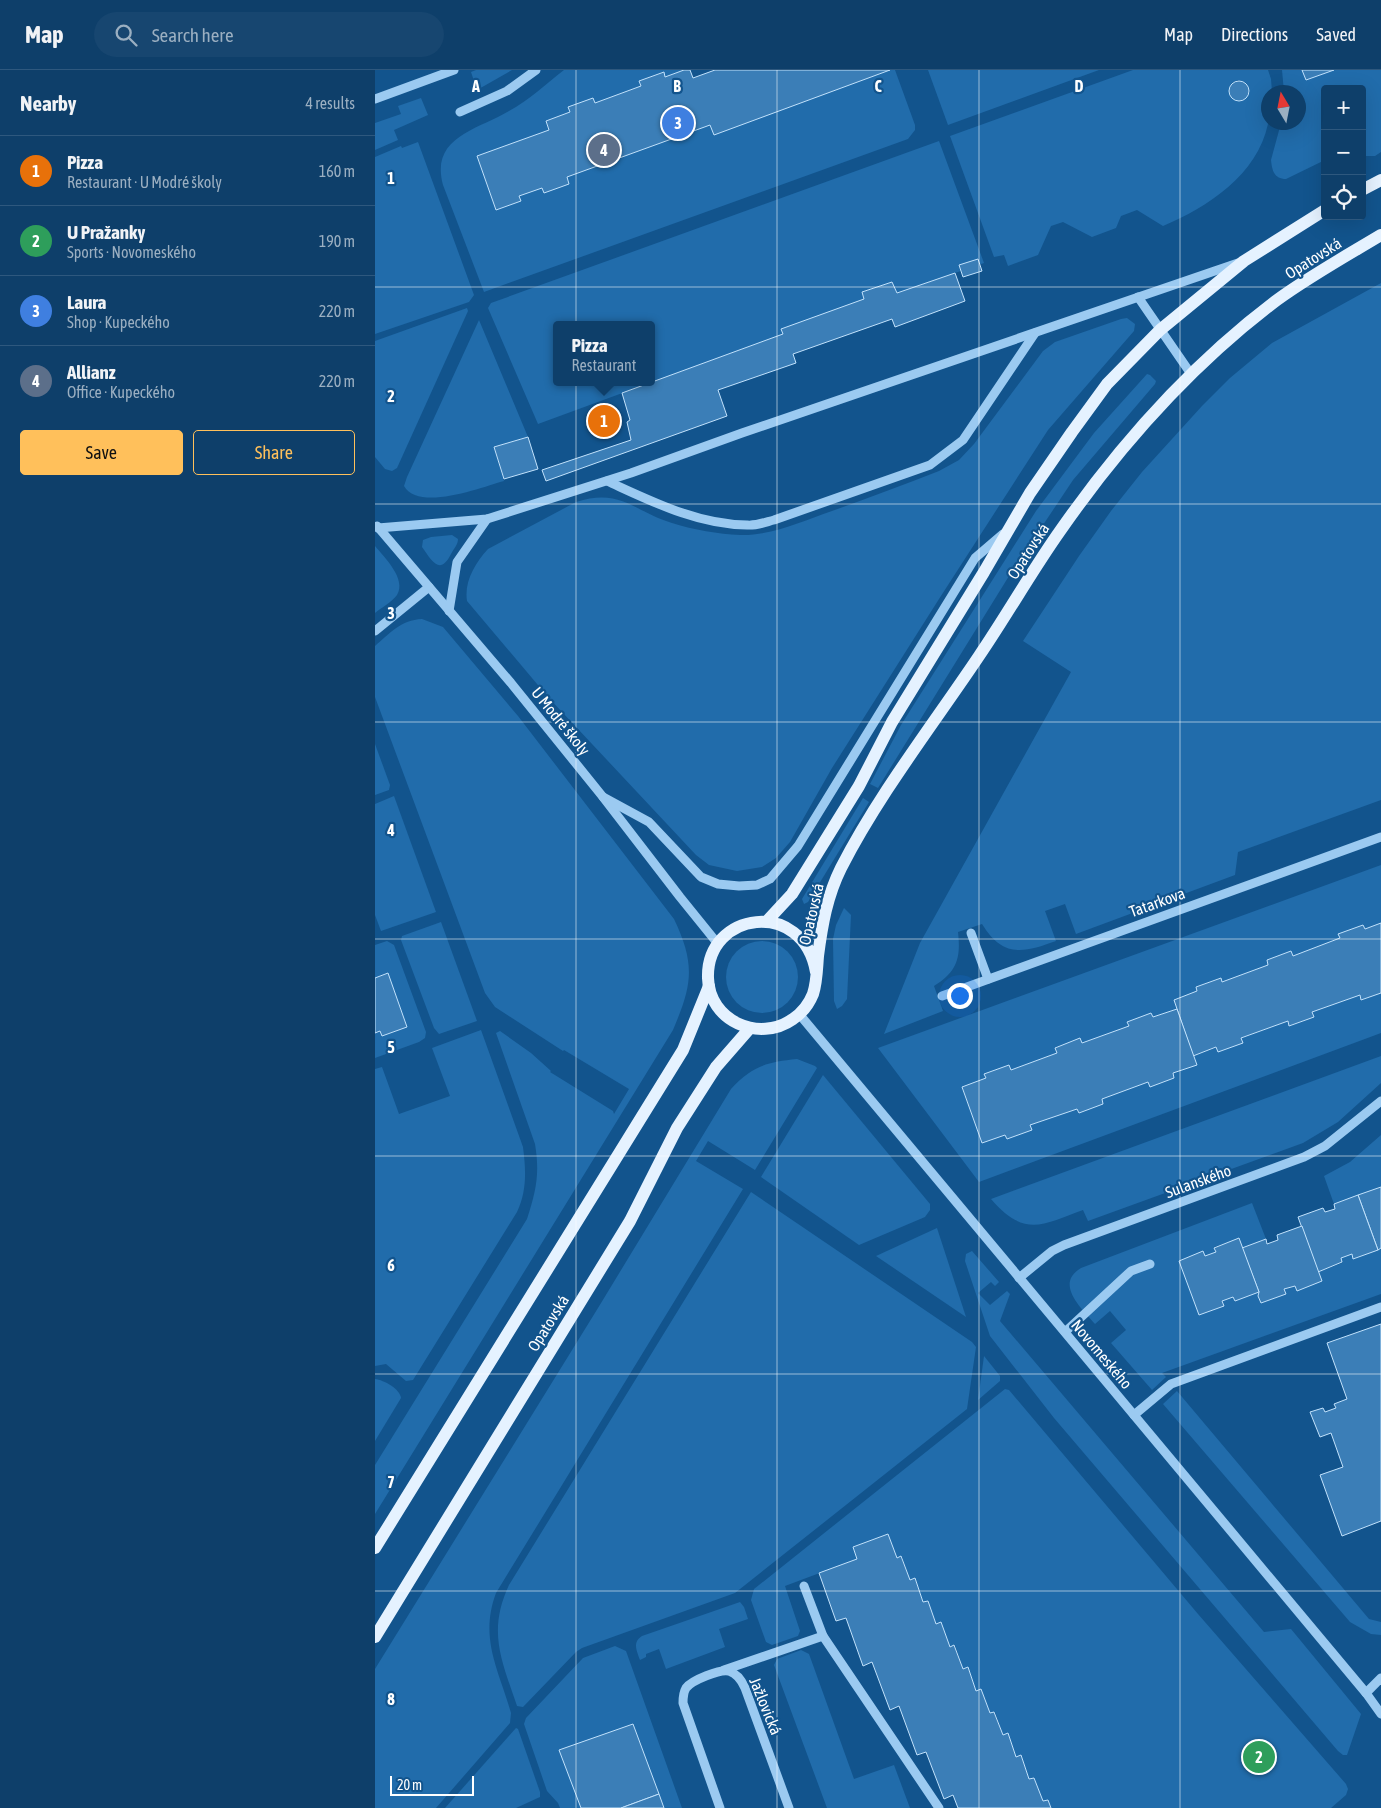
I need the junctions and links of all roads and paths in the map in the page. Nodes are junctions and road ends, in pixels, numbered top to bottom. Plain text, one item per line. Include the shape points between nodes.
1 (454, 70) edge
2 (536, 70) edge
3 (375, 99) edge
4 (460, 112) dead end
5 (1381, 180) edge
6 (1366, 188) edge
7 (1321, 213) edge
8 (1381, 235) edge
9 (1244, 261) junction
10 (1138, 297) junction
11 (1160, 330) junction
12 (1035, 333) junction
13 (1191, 374) junction
14 (607, 481) junction
15 (487, 519) junction
16 (377, 526) edge
17 (1007, 530) junction
18 (429, 587) junction
19 (449, 611) junction
20 (375, 631) edge
21 (603, 797) junction
22 (1381, 837) edge
23 (767, 922) junction
24 (971, 933) dead end
25 (718, 944) junction
26 (816, 972) junction
27 (988, 979) junction
28 (709, 986) junction
29 (942, 996) dead end
30 (799, 1015) junction
31 (750, 1028) junction
32 (1381, 1101) edge
33 (1150, 1264) dead end
34 (1019, 1278) junction
35 (1381, 1308) edge
36 (1065, 1332) junction
37 (1134, 1415) junction
38 (375, 1548) edge
39 (804, 1586) dead end
40 (823, 1636) junction
41 (375, 1637) edge
42 (722, 1671) junction
43 (1381, 1678) edge
44 (1366, 1693) junction
45 (1381, 1714) edge
46 (719, 1808) edge
47 (789, 1808) edge
48 (939, 1808) edge

1 - 3 street
2 - 4 street via 507,92
5 - 6 main road
7 - 9 main road, Opatovská
8 - 13 main road, Opatovská via 1277,301
9 - 10 street
9 - 11 main road, Opatovská
10 - 11 street
10 - 12 street
11 - 13 street
11 - 17 main road, Opatovská via 1107,384 1071,432
12 - 14 street
12 - 14 street via 963,440 930,465 774,520 749,526 708,520 664,506
13 - 26 main road, Opatovská via 1142,426 1059,532 881,800 834,884 823,920
14 - 15 street
15 - 16 street
15 - 19 street via 457,562
16 - 18 street, U Modré školy
17 - 21 street via 975,558 798,846 770,879 757,885 739,886 718,884 701,877 649,822
17 - 23 main road, Opatovská via 892,722 859,786 792,894
18 - 19 street, U Modré školy
18 - 20 street
19 - 21 street, U Modré školy
21 - 25 street, U Modré školy
22 - 27 street, Tatarkova
23 - 25 main road, Opatovská via 739,926
23 - 26 main road, Opatovská via 785,927 801,938 812,954
24 - 27 street
25 - 28 main road, Opatovská via 709,964
26 - 30 main road, Opatovská via 813,995
27 - 29 street, Tatarkova
28 - 31 main road, Opatovská via 723,1014
28 - 38 main road, Opatovská via 683,1050
30 - 31 main road, Opatovská via 776,1028
30 - 34 street, Novomeského
31 - 41 main road, Opatovská via 716,1067 677,1128 630,1221
32 - 34 street, Sulanského via 1325,1146 1304,1157 1065,1245 1052,1251
33 - 36 street via 1131,1271
34 - 36 street, Novomeského
35 - 37 street via 1171,1384
36 - 37 street, Novomeského
37 - 44 street, Novomeského
39 - 40 street
40 - 42 street
40 - 48 street
42 - 46 street via 690,1684 683,1696
42 - 47 street, Jažlovická via 736,1675 745,1688
43 - 44 street
44 - 45 street, Novomeského

